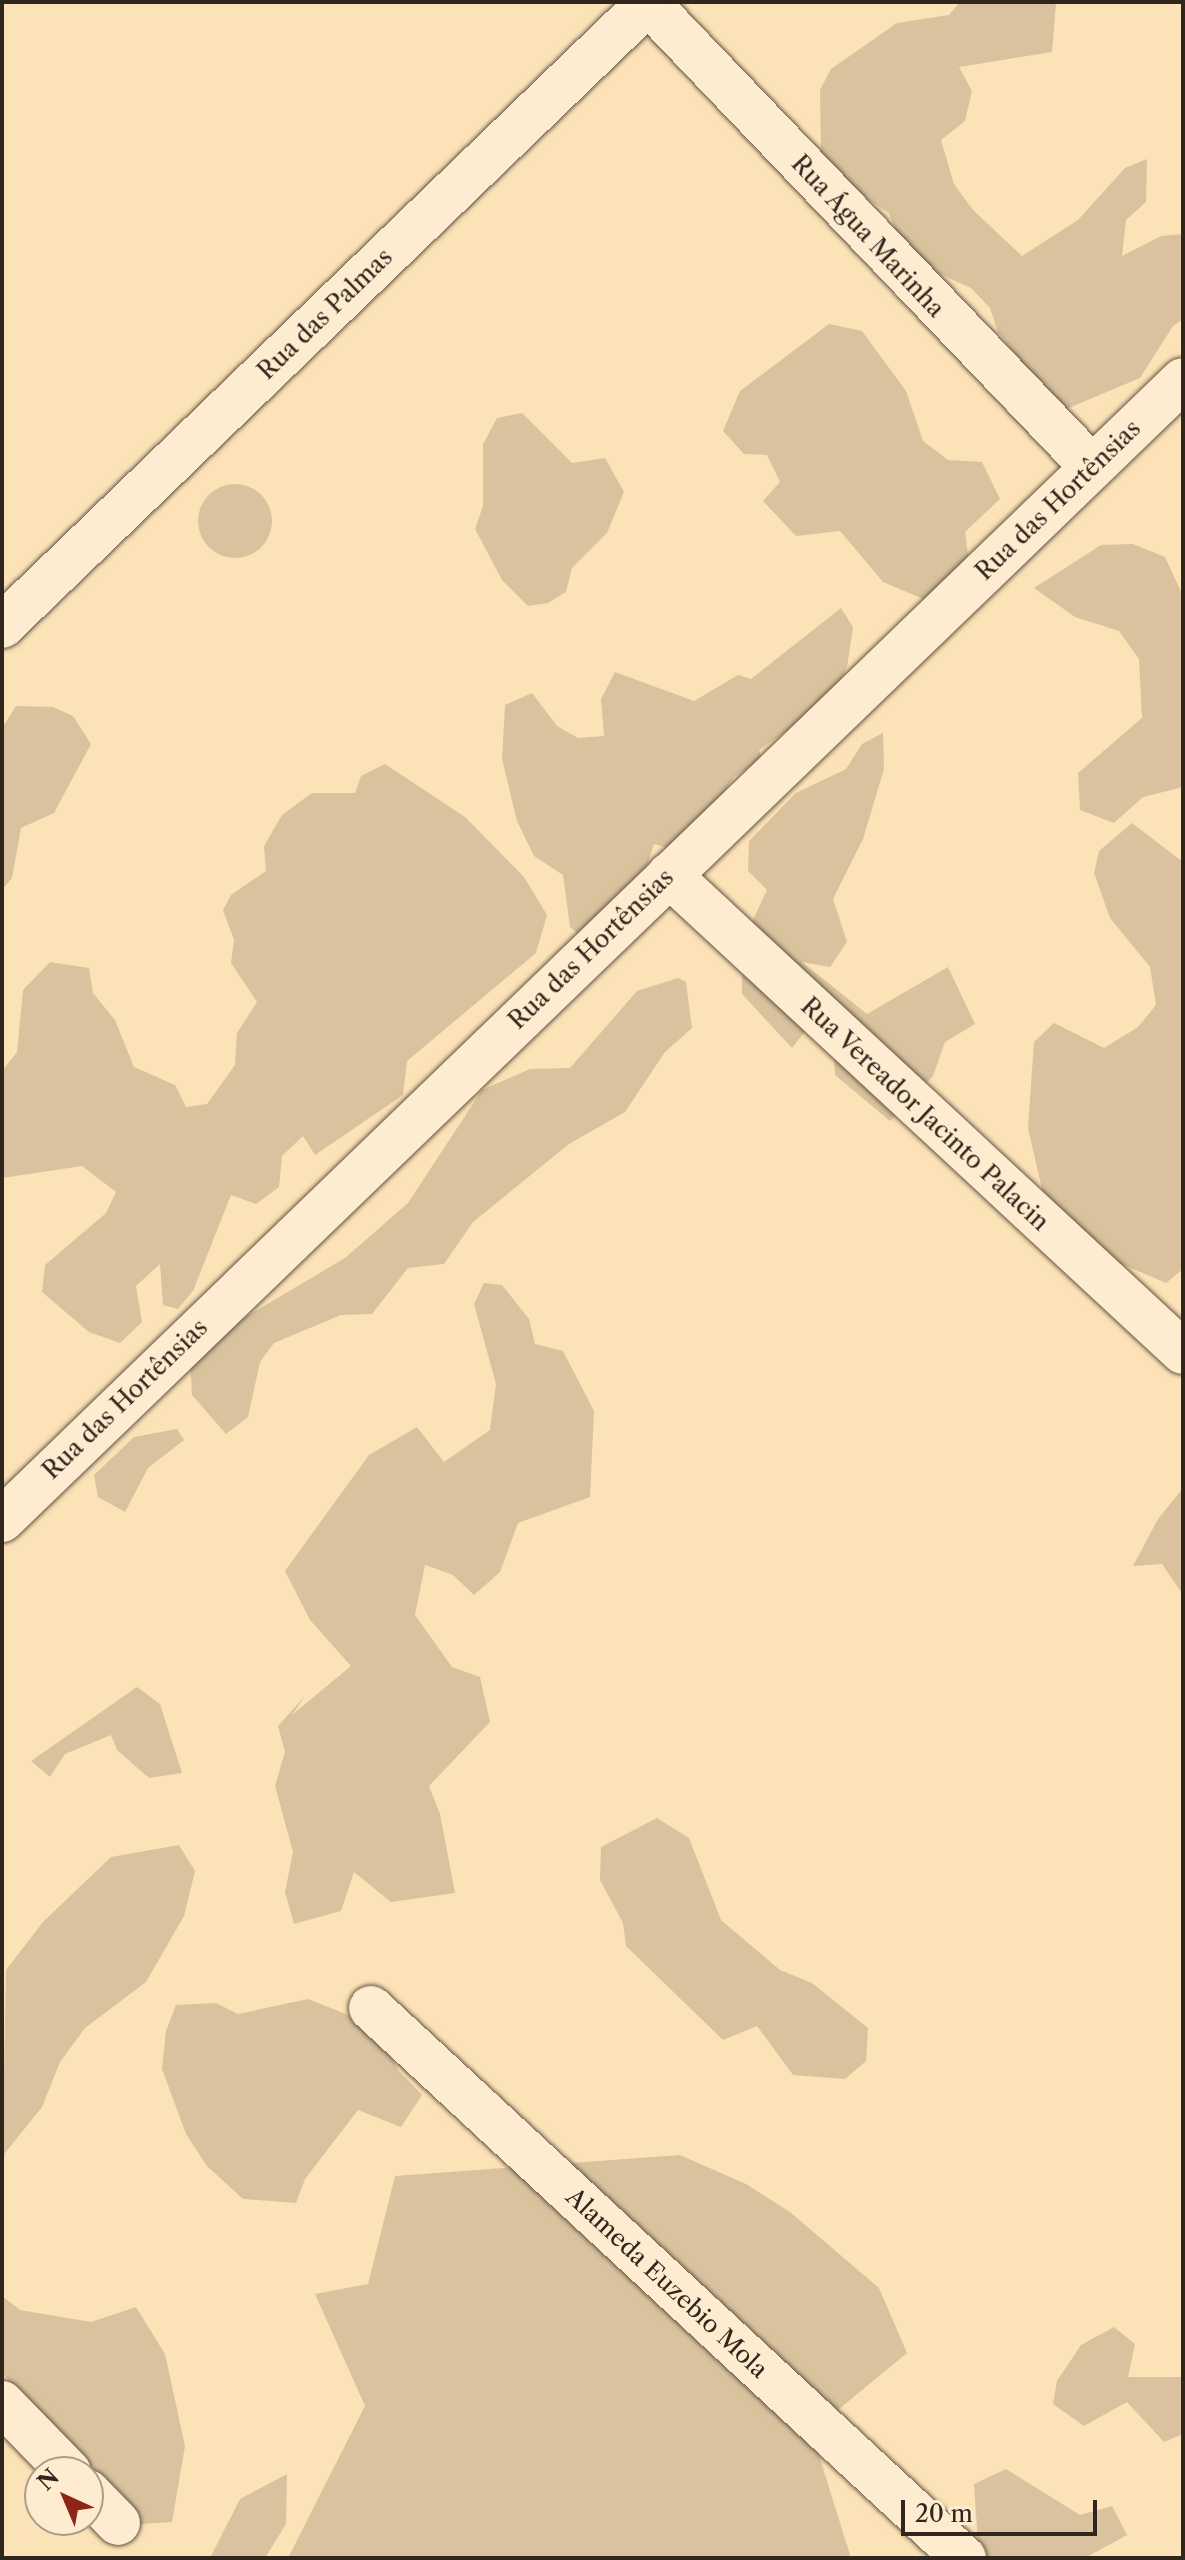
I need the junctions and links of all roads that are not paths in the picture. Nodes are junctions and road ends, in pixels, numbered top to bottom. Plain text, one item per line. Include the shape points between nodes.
1 (648, 2) edge
2 (1183, 380) edge
3 (1092, 467) junction
4 (2, 626) edge
5 (669, 875) junction
6 (1183, 1352) edge
7 (2, 1520) edge
8 (371, 2008) dead end
9 (2, 2403) edge
10 (53, 2456) edge
11 (104, 2509) edge
12 (118, 2523) dead end
13 (964, 2558) edge

1 - 3 street, Rua Água Marinha
1 - 4 street, Rua das Palmas
2 - 3 street, Rua das Hortênsias
3 - 5 street, Rua das Hortênsias
5 - 6 street, Rua Vereador Jacinto Palacin
5 - 7 street, Rua das Hortênsias
8 - 13 street, Alameda Euzebio Mola
9 - 10 street
11 - 12 street

